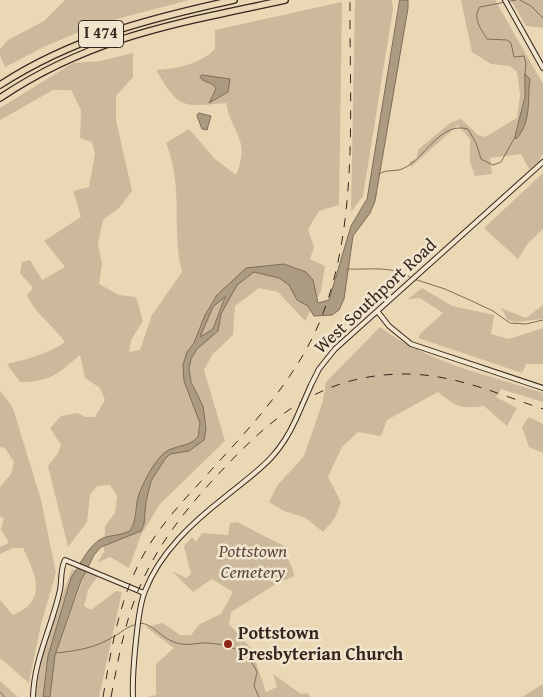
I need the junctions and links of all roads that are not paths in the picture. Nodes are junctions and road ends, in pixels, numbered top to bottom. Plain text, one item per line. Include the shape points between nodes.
1 (234, 0) edge
2 (285, 0) edge
3 (505, 0) edge
4 (543, 68) edge
5 (0, 86) edge
6 (0, 98) edge
7 (543, 162) edge
8 (378, 312) junction
9 (543, 388) edge
10 (144, 593) junction
11 (33, 697) edge
12 (133, 697) edge

1 - 5 highway, I 474 via 92,37 47,58
2 - 6 highway, I 474 via 114,40 51,67
3 - 4 main road
7 - 8 main road, West Southport Road
8 - 9 main road via 411,344
8 - 10 main road, West Southport Road, bridge via 329,356 311,384 288,438 271,460 206,512 176,542 160,562
10 - 11 main road via 65,560 60,590 35,672
10 - 12 main road, West Southport Road via 132,677

